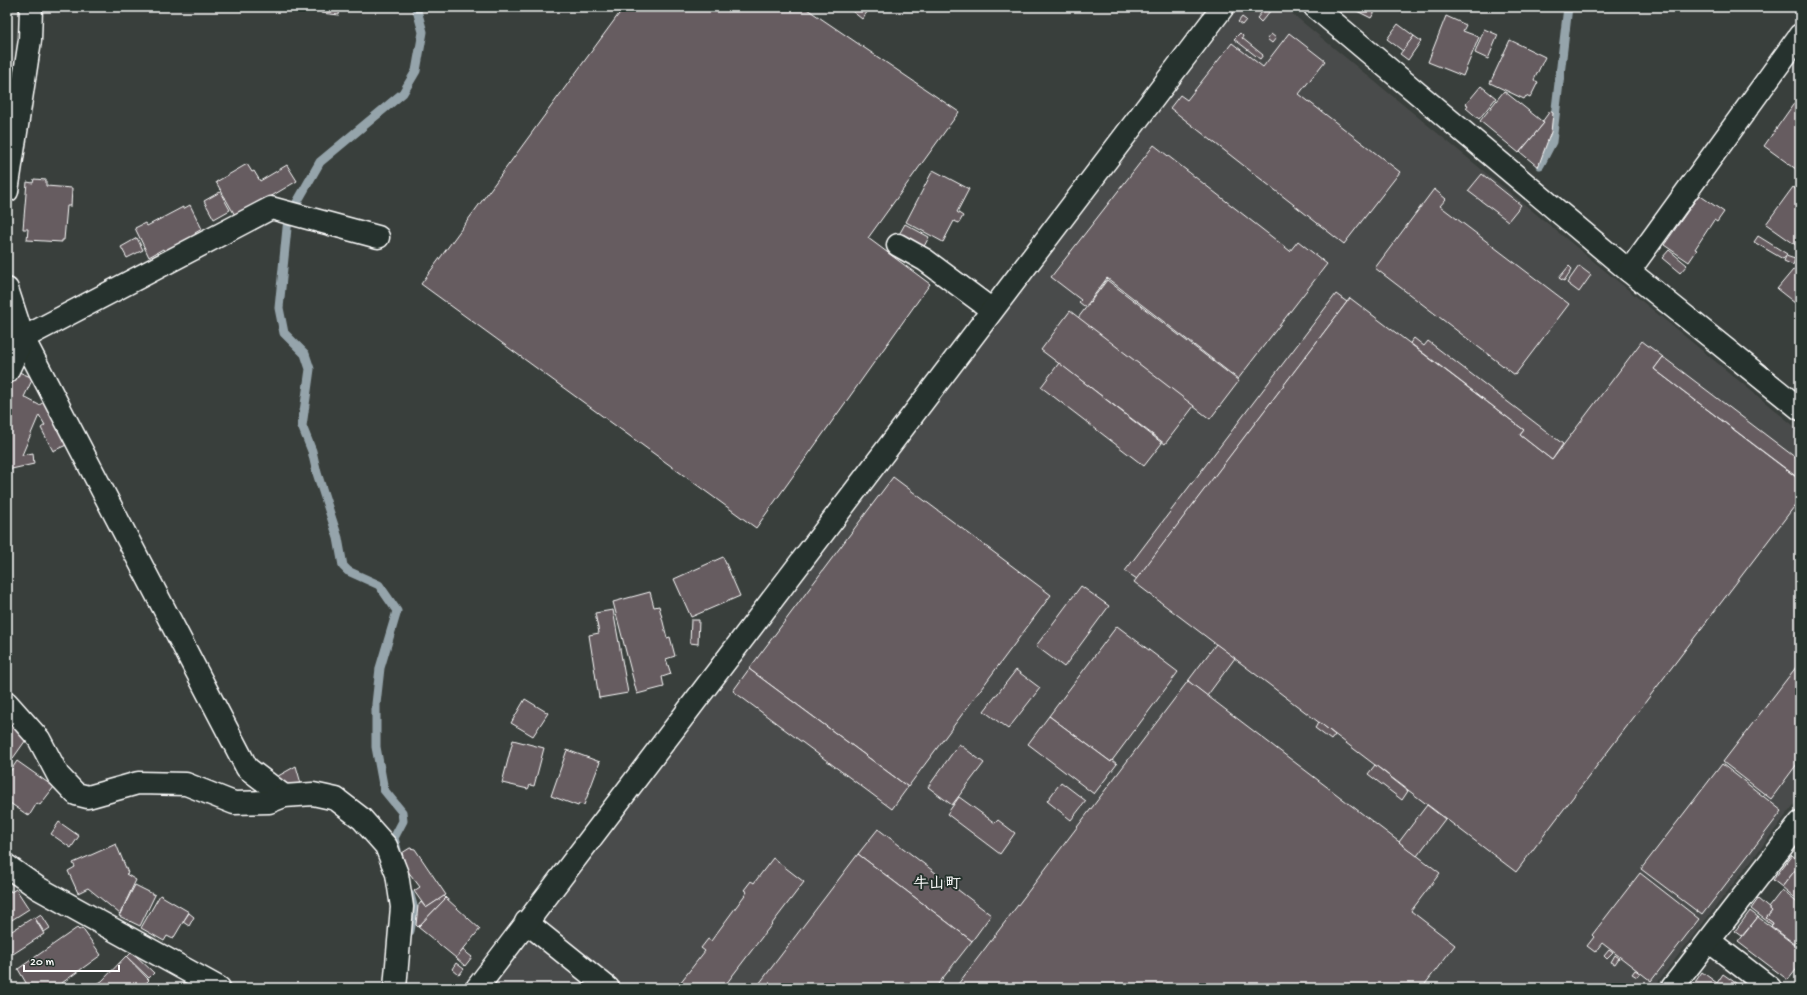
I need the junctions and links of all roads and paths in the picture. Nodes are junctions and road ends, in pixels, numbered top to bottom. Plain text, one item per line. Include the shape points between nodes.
1 (31, 7) edge
2 (1223, 7) edge
3 (1315, 7) edge
4 (1800, 35) edge
5 (7, 191) edge
6 (378, 236) dead end
7 (898, 245) dead end
8 (1629, 271) junction
9 (7, 289) edge
10 (992, 310) junction
11 (23, 338) junction
12 (7, 372) edge
13 (1800, 409) edge
14 (7, 703) edge
15 (284, 796) junction
16 (1800, 823) edge
17 (7, 866) edge
18 (526, 922) junction
19 (1709, 941) junction
20 (219, 988) edge
21 (395, 988) edge
22 (477, 988) edge
23 (608, 988) edge
24 (1672, 988) edge
25 (1770, 988) edge

1 - 5 street via 30,40
2 - 10 street
3 - 8 street
4 - 8 street
6 - 11 street via 271,208
7 - 10 street via 925,260
8 - 13 street
9 - 11 street
10 - 18 street
11 - 12 street
11 - 15 street via 247,768
14 - 15 street via 39,739 58,775 76,794 88,797 138,783 186,784 234,803 269,802
15 - 21 street via 313,794 336,798 362,819 386,846 398,874 402,906
16 - 19 street
17 - 20 street via 38,888
18 - 22 street
18 - 23 street
19 - 24 street
19 - 25 street

